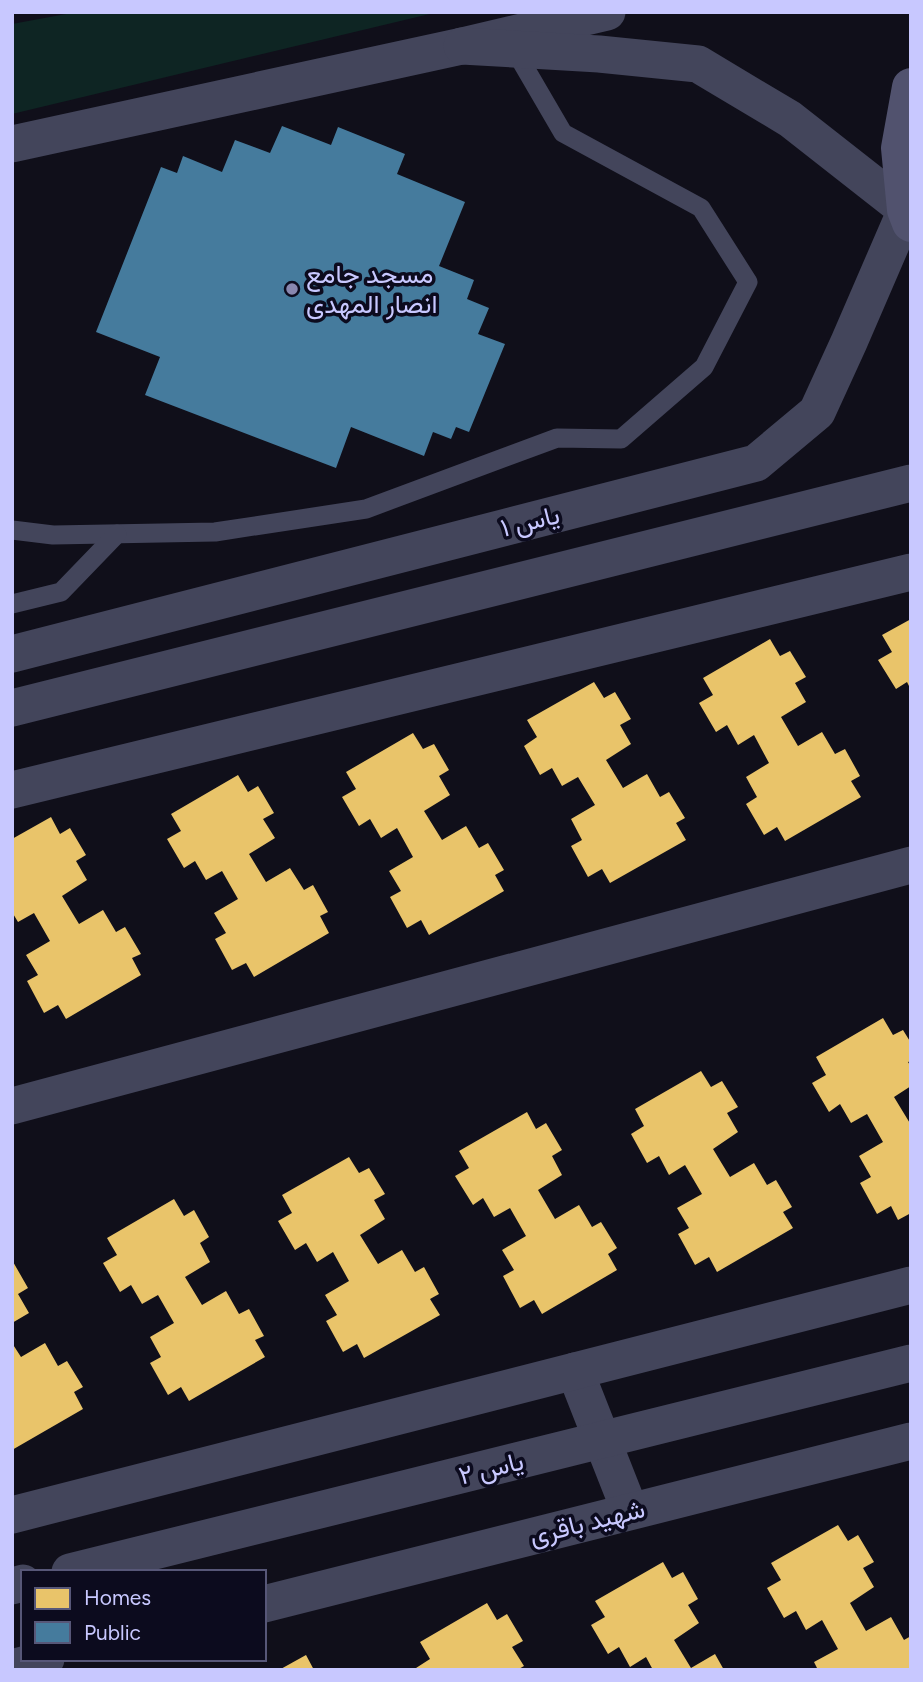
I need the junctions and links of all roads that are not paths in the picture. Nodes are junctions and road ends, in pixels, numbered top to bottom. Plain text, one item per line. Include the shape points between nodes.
1 (607, 12) edge
2 (462, 46) junction
3 (514, 49) junction
4 (911, 87) edge
5 (12, 144) edge
6 (908, 216) edge
7 (911, 483) edge
8 (12, 530) edge
9 (117, 534) junction
10 (911, 572) edge
11 (12, 604) edge
12 (12, 654) edge
13 (12, 708) edge
14 (12, 790) edge
15 (911, 865) edge
16 (12, 1106) edge
17 (911, 1285) edge
18 (911, 1363) edge
19 (575, 1371) junction
20 (603, 1441) junction
21 (911, 1441) edge
22 (630, 1511) junction
23 (12, 1515) edge
24 (78, 1570) edge
25 (266, 1603) edge
26 (38, 1661) edge
27 (12, 1668) edge

1 - 2 street
2 - 3 street
2 - 5 street
3 - 6 street via 698,64 790,119
3 - 9 lane via 563,133 701,208 748,282 704,367 621,439 557,438 366,509 215,532
4 - 6 main road via 900,148
6 - 12 street, یاس ۱ via 817,412 756,463
7 - 13 street
8 - 9 lane
9 - 11 lane via 61,592
10 - 14 street
15 - 16 street
17 - 19 street
18 - 20 street, یاس ۲
19 - 20 street
19 - 23 street
20 - 22 street
20 - 24 street, یاس ۲
21 - 22 street, شهید باقری
22 - 25 street, شهید باقری
26 - 27 street

